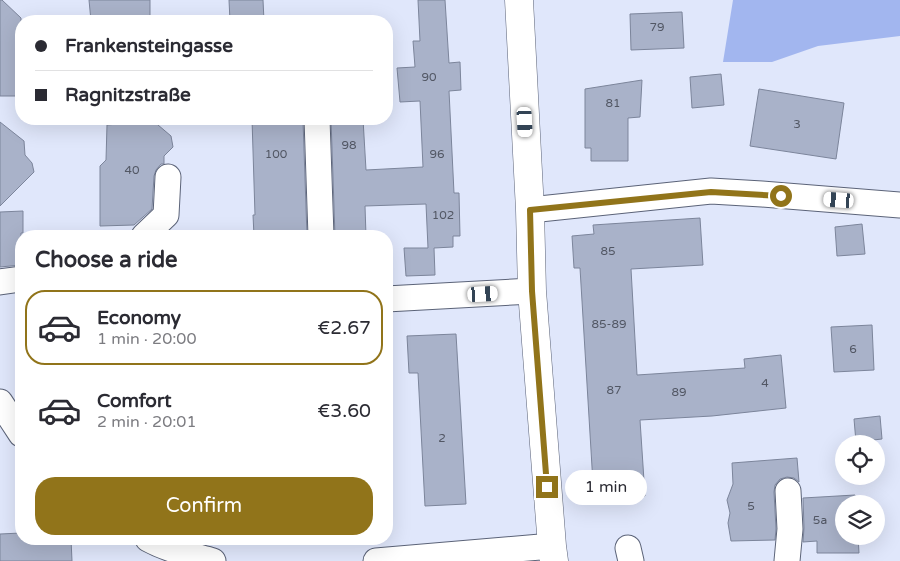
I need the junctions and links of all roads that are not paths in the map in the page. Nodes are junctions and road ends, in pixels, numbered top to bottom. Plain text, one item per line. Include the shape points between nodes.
1 (519, 0) edge
2 (317, 125) edge
3 (168, 177) dead end
4 (900, 205) edge
5 (530, 210) junction
6 (151, 230) edge
7 (321, 230) edge
8 (15, 280) edge
9 (0, 282) edge
10 (532, 291) junction
11 (393, 299) edge
12 (0, 402) edge
13 (15, 425) edge
14 (788, 490) dead end
15 (163, 545) edge
16 (553, 554) edge
17 (213, 561) edge
18 (376, 561) edge
19 (787, 561) edge

1 - 5 main road
2 - 7 street
3 - 6 street via 166,216
4 - 5 street via 711,192
5 - 10 main road
8 - 9 street
10 - 11 street
10 - 16 main road
12 - 13 street
14 - 19 street via 790,529
15 - 17 street
16 - 18 street

